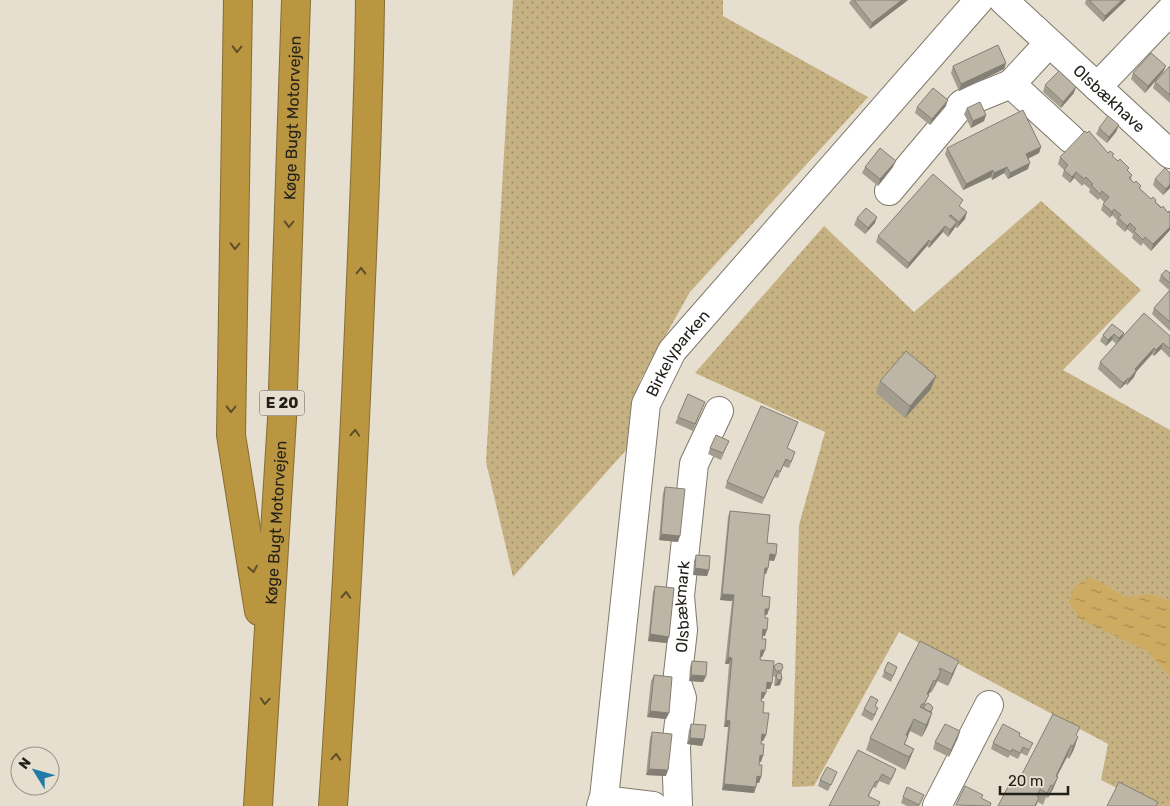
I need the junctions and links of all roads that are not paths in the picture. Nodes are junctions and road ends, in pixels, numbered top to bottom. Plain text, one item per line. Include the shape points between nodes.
1 (238, 0) edge
2 (296, 0) edge
3 (370, 0) edge
4 (386, 0) edge
5 (979, 0) edge
6 (1003, 0) edge
7 (1170, 10) edge
8 (1049, 43) junction
9 (369, 76) junction
10 (1011, 84) junction
11 (1097, 87) junction
12 (1071, 138) dead end
13 (1170, 154) edge
14 (889, 191) dead end
15 (719, 411) dead end
16 (268, 663) junction
17 (989, 705) dead end
18 (602, 803) edge
19 (258, 806) edge
20 (332, 806) edge
21 (653, 806) edge
22 (678, 806) edge
23 (937, 806) edge

1 -> 16 highway via 231,435
2 -> 16 highway, Køge Bugt Motorvejen / E 20 via 282,419
3 - 9 highway
4 - 9 highway
5 - 18 street, Birkelyparken via 672,351 646,404
6 - 8 street, Olsbækhave
7 - 11 street
8 - 10 street
8 - 11 street, Olsbækhave
20 -> 9 highway via 356,413
10 - 12 street
10 - 14 street via 962,104
11 - 13 street, Olsbækhave
15 - 22 street, Olsbækmark via 694,464 680,596 683,630 677,684 682,698 676,747
16 -> 19 highway, Køge Bugt Motorvejen / E 20
17 - 23 street
18 - 21 street

